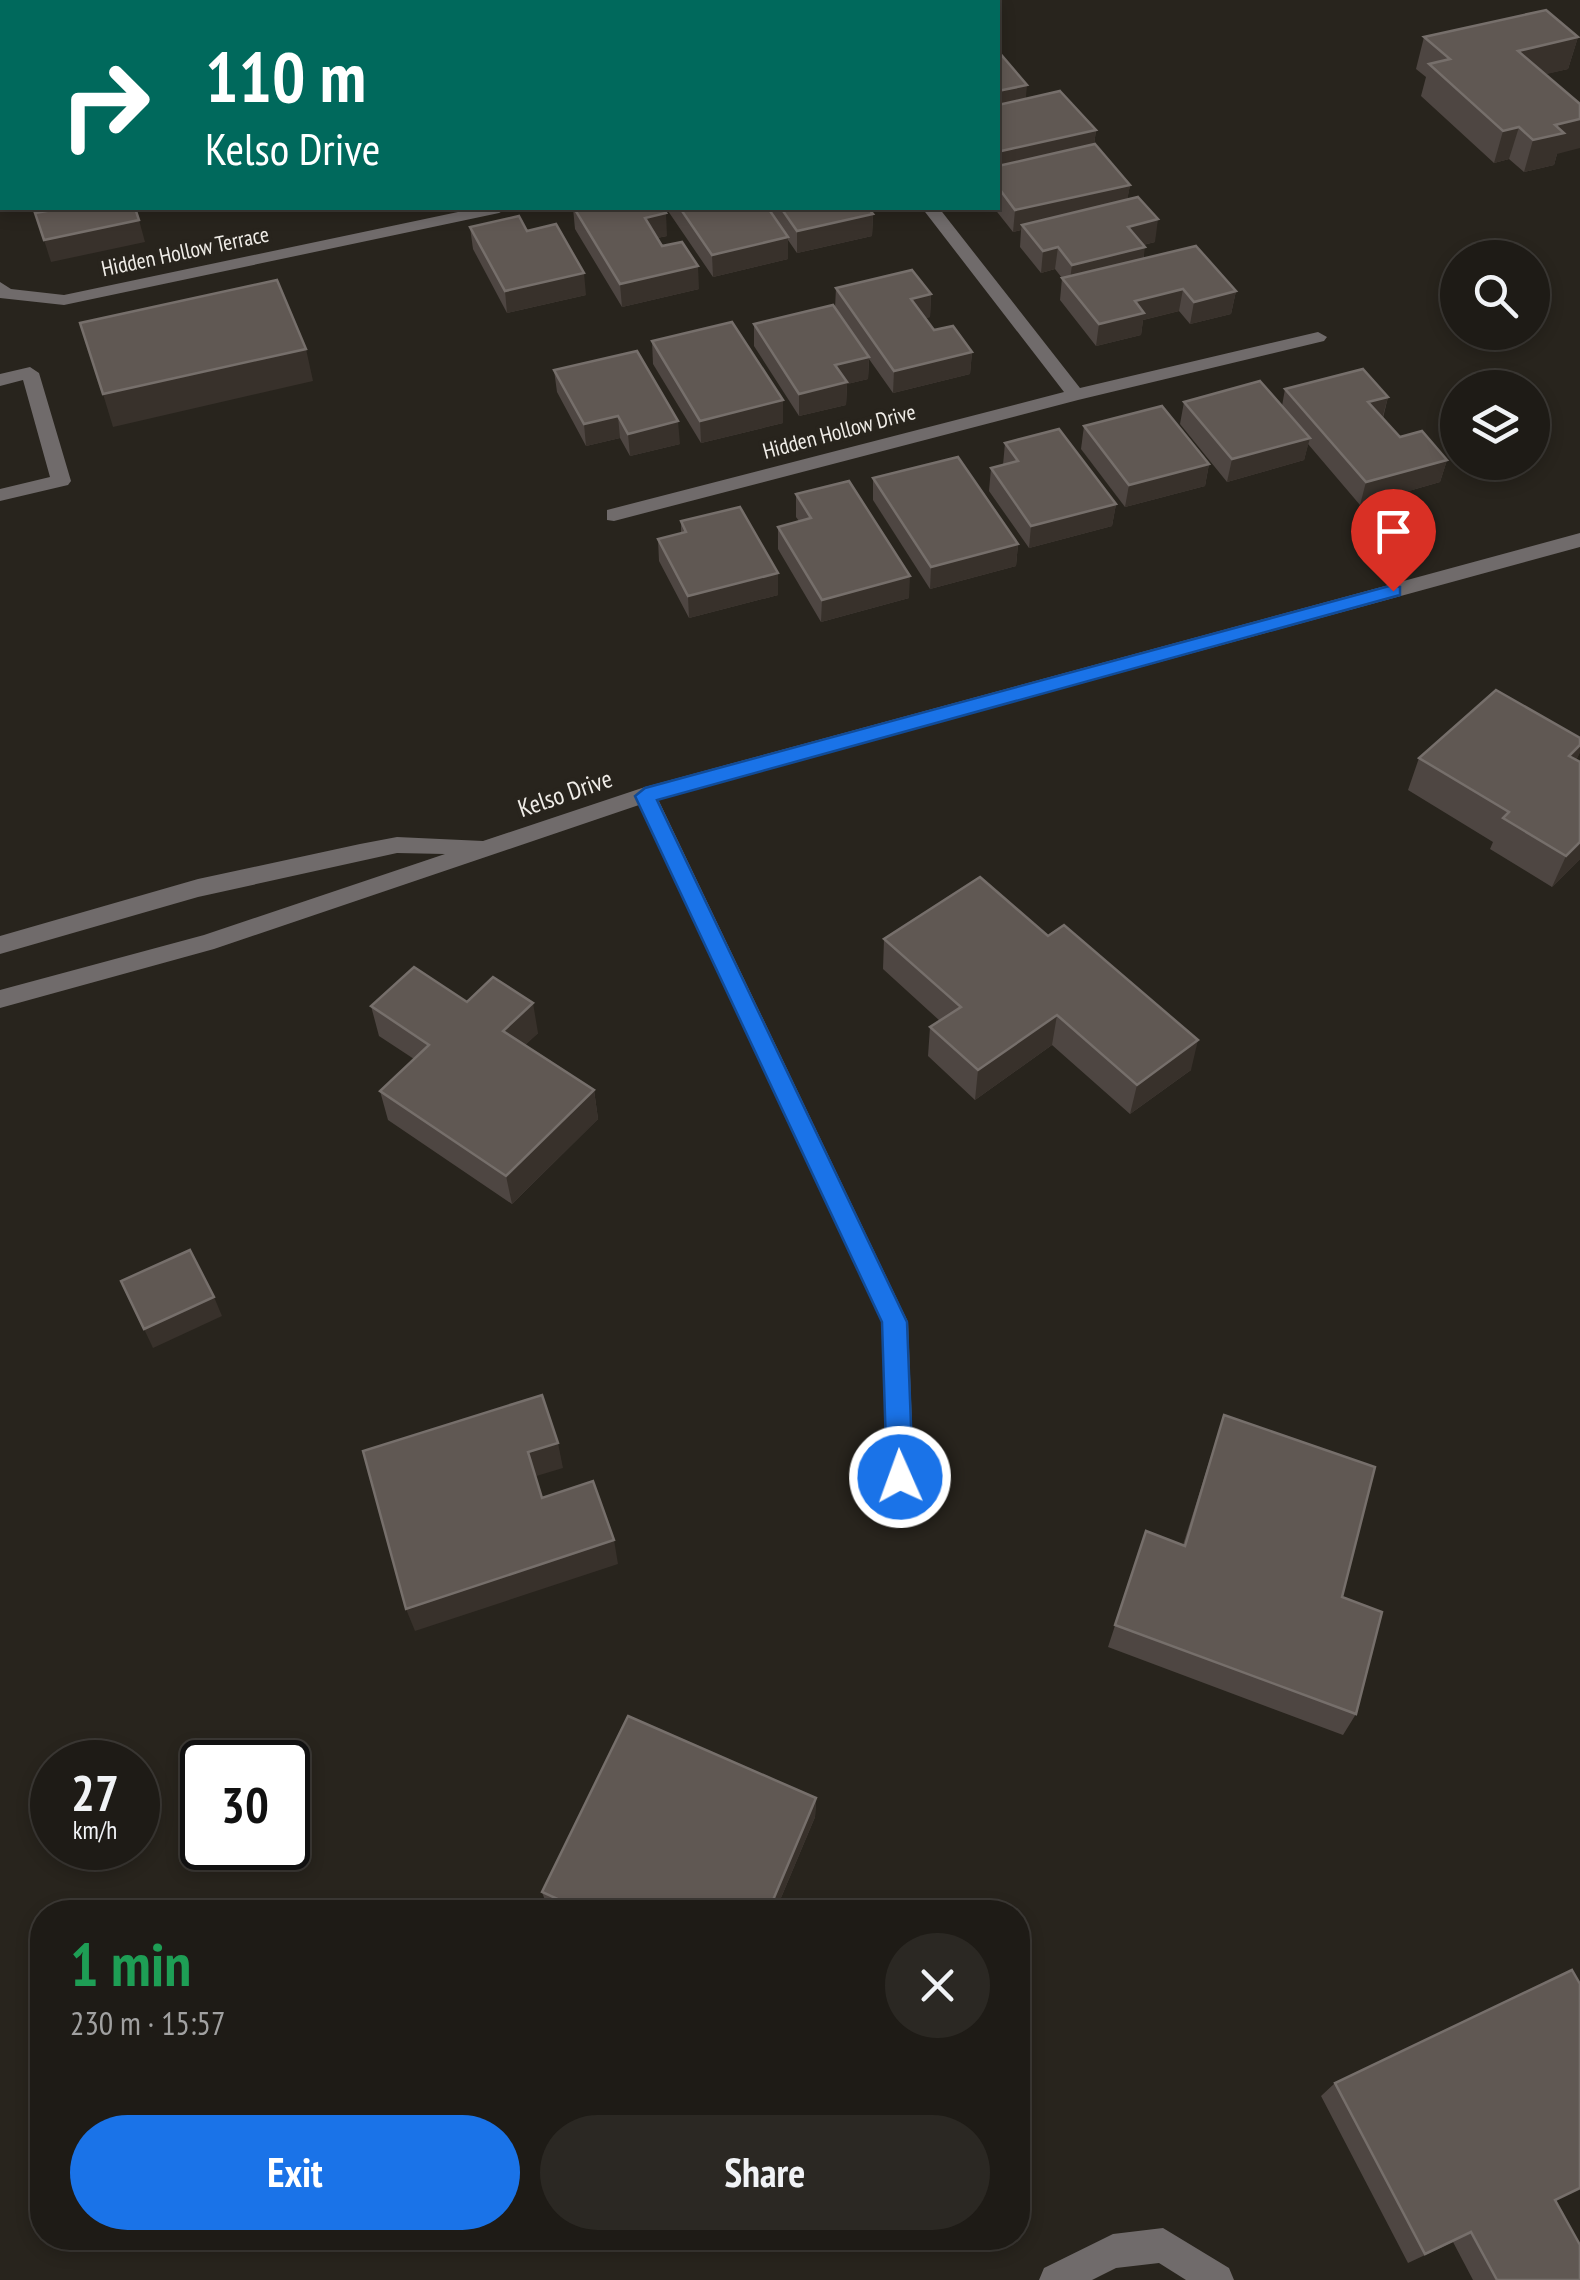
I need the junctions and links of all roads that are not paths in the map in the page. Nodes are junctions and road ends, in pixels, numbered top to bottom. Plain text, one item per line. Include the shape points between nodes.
1 (490, 210) edge
2 (932, 210) edge
3 (0, 287) edge
4 (1318, 337) dead end
5 (0, 380) edge
6 (1076, 395) junction
7 (0, 495) edge
8 (614, 515) dead end
9 (1580, 540) edge
10 (645, 796) junction
11 (495, 846) junction
12 (0, 945) edge
13 (0, 1000) edge
14 (900, 1477) dead end
15 (1056, 2280) edge
16 (1218, 2280) edge

1 - 3 street, Hidden Hollow Terrace via 64,300 6,294
2 - 6 street
4 - 6 street, Hidden Hollow Drive
5 - 7 street via 30,373 61,481
6 - 8 street, Hidden Hollow Drive
9 - 10 street, Kelso Drive
10 - 11 street, Kelso Drive
10 - 14 street via 894,1322
11 - 12 street, Kelso Drive via 360,852 198,888
11 - 13 street, Kelso Drive via 206,942
15 - 16 street via 1113,2251 1163,2245

